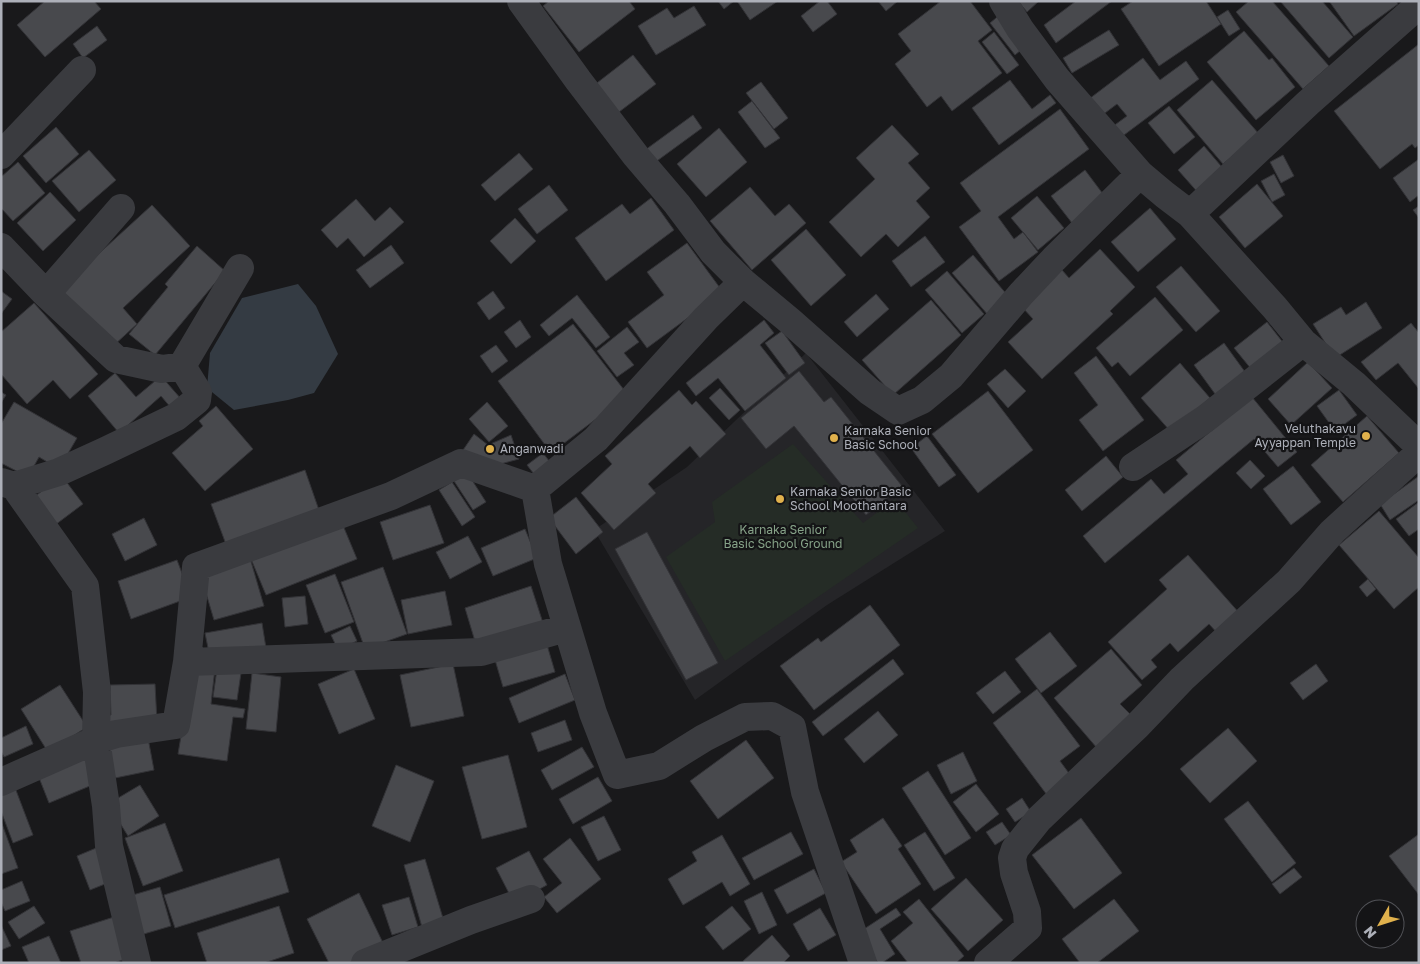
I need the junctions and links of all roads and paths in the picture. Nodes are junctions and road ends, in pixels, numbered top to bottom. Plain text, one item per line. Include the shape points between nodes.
1 (522, 1) edge
2 (1003, 1) edge
3 (1419, 5) edge
4 (82, 70) dead end
5 (1, 155) edge
6 (1140, 174) junction
7 (121, 208) dead end
8 (1190, 214) junction
9 (1, 247) edge
10 (240, 268) dead end
11 (743, 282) junction
12 (46, 294) junction
13 (1303, 342) junction
14 (182, 366) junction
15 (1419, 446) edge
16 (1419, 453) edge
17 (1133, 467) dead end
18 (8, 484) edge
19 (535, 490) junction
20 (566, 628) junction
21 (187, 662) junction
22 (96, 740) junction
23 (1, 782) edge
24 (531, 900) dead end
25 (137, 963) edge
26 (365, 963) edge
27 (863, 963) edge
28 (988, 963) edge

1 - 11 street via 636,156 713,252
2 - 6 street via 1057,79
3 - 8 street
4 - 5 street
6 - 8 street
6 - 11 street via 1054,259 952,376 922,400 898,411 870,392
7 - 12 street
8 - 13 street
9 - 12 street
10 - 14 street
11 - 19 street via 596,439
12 - 14 street via 116,359 162,369
13 - 15 street via 1354,384
13 - 17 street via 1205,418
14 - 18 street via 198,392 197,400 176,417 59,472
16 - 28 street via 1332,532 1289,581 1182,679 1039,819 1015,849 1012,858 1027,912 1028,928
18 - 22 street via 85,586 97,692
19 - 20 street via 548,564
19 - 21 street via 461,463 391,496 196,567
20 - 21 street via 481,652
20 - 27 street via 617,775 659,766 745,717 772,716 792,727 804,792
21 - 22 street via 176,725
22 - 23 street
22 - 25 street via 109,846
24 - 26 street via 471,920

